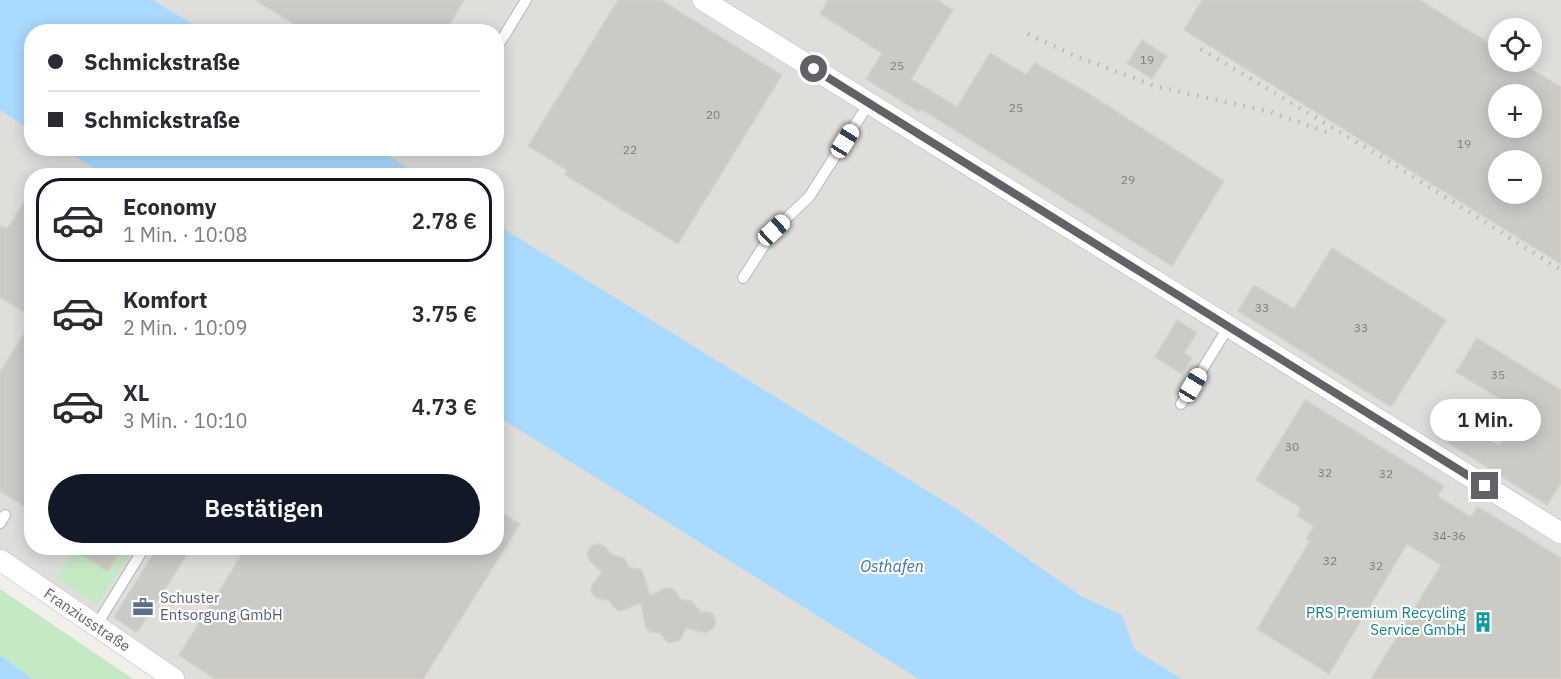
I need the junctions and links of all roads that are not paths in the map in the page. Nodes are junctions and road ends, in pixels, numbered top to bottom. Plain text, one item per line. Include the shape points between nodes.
1 (526, 0) edge
2 (703, 0) edge
3 (504, 36) edge
4 (869, 103) junction
5 (743, 278) dead end
6 (1229, 326) junction
7 (1181, 404) dead end
8 (1561, 533) edge
9 (140, 555) edge
10 (0, 560) edge
11 (96, 626) junction
12 (174, 679) edge

1 - 3 lane
2 - 4 street
4 - 5 lane via 809,197 774,230
4 - 6 street
6 - 7 lane
6 - 8 street
9 - 11 lane
10 - 11 street, Franziusstraße
11 - 12 street, Franziusstraße

